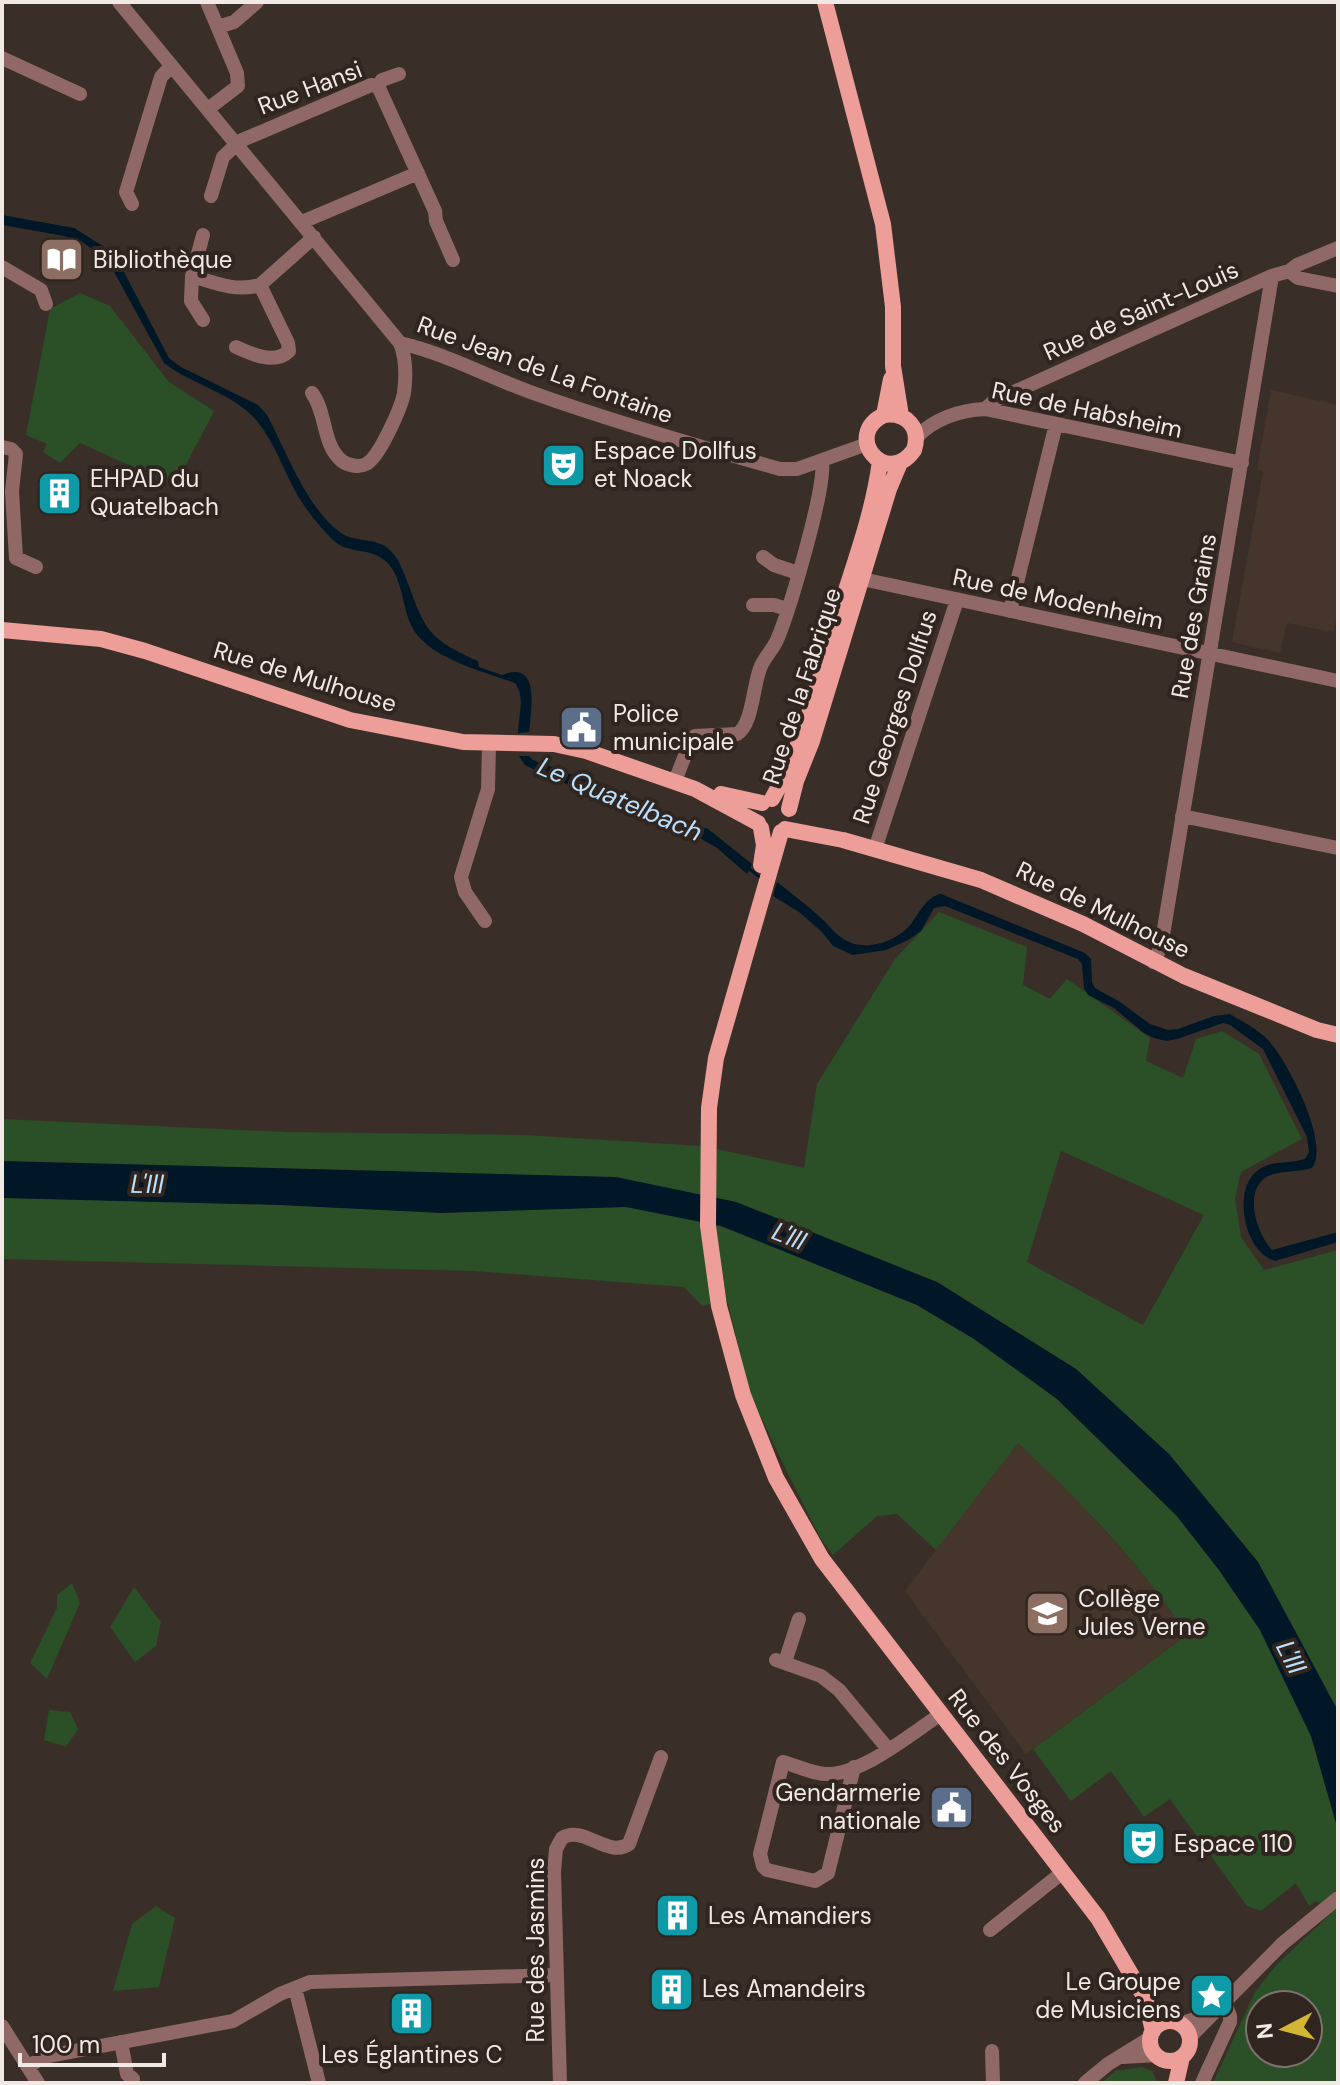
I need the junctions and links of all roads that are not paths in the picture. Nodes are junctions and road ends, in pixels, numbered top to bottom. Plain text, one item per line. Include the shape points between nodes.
1 (207, 2) edge
2 (257, 2) edge
3 (825, 2) edge
4 (128, 5) edge
5 (218, 27) junction
6 (2, 58) edge
7 (171, 66) junction
8 (399, 74) dead end
9 (378, 86) junction
10 (80, 94) dead end
11 (208, 109) junction
12 (237, 144) junction
13 (418, 173) junction
14 (211, 196) dead end
15 (132, 204) dead end
16 (302, 222) junction
17 (203, 235) dead end
18 (314, 237) junction
19 (1338, 248) edge
20 (453, 260) dead end
21 (2, 267) edge
22 (1289, 271) junction
23 (192, 276) junction
24 (1272, 276) junction
25 (260, 285) junction
26 (1338, 286) edge
27 (46, 304) dead end
28 (203, 320) dead end
29 (400, 343) junction
30 (236, 347) dead end
31 (312, 393) dead end
32 (985, 409) junction
33 (1056, 424) junction
34 (908, 425) junction
35 (867, 444) junction
36 (2, 447) edge
37 (880, 461) junction
38 (822, 462) junction
39 (900, 463) junction
40 (1242, 463) junction
41 (763, 557) dead end
42 (36, 567) dead end
43 (798, 573) junction
44 (857, 578) junction
45 (957, 600) junction
46 (753, 605) dead end
47 (787, 609) junction
48 (1010, 611) junction
49 (2, 622) edge
50 (2, 630) edge
51 (42, 632) junction
52 (1210, 653) junction
53 (1338, 681) edge
54 (489, 744) junction
55 (675, 781) junction
56 (695, 789) junction
57 (767, 801) junction
58 (1182, 816) junction
59 (786, 821) junction
60 (760, 825) junction
61 (1338, 848) edge
62 (875, 849) junction
63 (763, 877) junction
64 (485, 921) dead end
65 (1153, 962) junction
66 (1338, 1035) edge
67 (799, 1619) dead end
68 (941, 1714) junction
69 (888, 1749) junction
70 (661, 1757) dead end
71 (847, 1774) junction
72 (1063, 1872) junction
73 (1333, 1902) edge
74 (990, 1930) dead end
75 (557, 1975) junction
76 (295, 1988) junction
77 (1225, 2003) junction
78 (1211, 2013) junction
79 (2, 2026) edge
80 (1162, 2028) junction
81 (1189, 2038) junction
82 (121, 2042) junction
83 (992, 2051) dead end
84 (1158, 2057) junction
85 (1182, 2057) junction
86 (1118, 2058) junction
87 (28, 2067) junction
88 (133, 2079) dead end
89 (38, 2083) edge
90 (319, 2083) edge
91 (560, 2083) edge
92 (993, 2083) edge
93 (1085, 2083) edge
94 (1173, 2083) edge
95 (1202, 2083) edge

1 - 5 street
2 - 5 street via 234,22
3 - 34 main road via 883,224 893,307 893,366
4 - 7 street, Rue Jean de La Fontaine
5 - 11 street via 238,86
6 - 10 street
7 - 11 street, Rue Jean de La Fontaine
7 - 15 street via 161,77 126,192
8 - 9 street, Rue Hansi
9 - 12 street, Rue Hansi via 287,119
9 - 13 street
11 - 12 street, Rue Jean de La Fontaine
12 - 14 street via 223,157
12 - 16 street, Rue Jean de La Fontaine
13 - 16 street
13 - 20 street
16 - 18 street, Rue Jean de La Fontaine
17 - 23 street
18 - 25 street
18 - 29 street, Rue Jean de La Fontaine
19 - 22 street, Rue de Saint-Louis
21 - 27 street via 41,290
22 - 24 street, Rue de Saint-Louis
22 - 26 street via 1298,278
23 - 25 street via 234,288
23 - 28 street via 191,301
24 - 32 street, Rue de Saint-Louis
24 - 40 street, Rue des Grains
25 - 30 street via 289,351 278,358 263,357
29 - 31 street via 405,374 399,409 366,464 344,463 335,453
29 - 38 street, Rue Jean de La Fontaine via 472,366 529,392 748,460 780,469
32 - 33 street, Rue de Habsheim
32 - 34 street, Rue de Habsheim
33 - 40 street, Rue de Habsheim
33 - 48 street
34 - 35 main road via 877,418 868,430
34 - 39 main road via 914,450
35 - 37 main road
35 - 38 street, Rue Jean de La Fontaine
36 - 42 street via 16,454 16,558
37 - 39 main road
37 - 44 main road, Rue de la Fabrique
38 - 43 street via 822,484
39 - 44 main road, Rue de la Fabrique
40 - 52 street, Rue des Grains
41 - 43 street
43 - 47 street
44 - 45 street, Rue de Modenheim
44 - 57 main road, Rue de la Fabrique via 785,776
44 - 59 main road, Rue de la Fabrique
45 - 48 street, Rue de Modenheim
45 - 62 street, Rue Georges Dollfus
46 - 47 street
47 - 55 street via 777,640 760,667 742,731 695,736
48 - 52 street, Rue de Modenheim
49 - 51 main road, Rue de Mulhouse
50 - 51 main road, Rue de Mulhouse
51 - 54 main road, Rue de Mulhouse via 145,651 350,720
52 - 53 street, Rue de Modenheim
52 - 58 street, Rue des Grains
54 - 55 main road, Rue de Mulhouse via 554,744
54 - 64 street via 488,789 461,877
55 - 56 main road, Rue de Mulhouse
56 - 57 main road, Rue de Mulhouse
56 - 60 main road, Rue de Mulhouse
57 - 59 main road via 782,801
57 - 60 main road via 757,813
58 - 61 street
58 - 65 street, Rue des Grains via 1161,947
59 - 60 main road via 770,833
59 - 62 main road, Rue de Mulhouse
59 - 63 main road, Rue de la Fabrique
60 - 63 main road
62 - 65 main road, Rue de Mulhouse via 1008,891
63 - 68 main road, Rue des Vosges via 709,1098 708,1226 725,1332 759,1438 795,1516
65 - 66 main road, Rue de Mulhouse
67 - 69 street via 781,1661 821,1676 839,1690
68 - 69 street
68 - 72 main road, Rue des Vosges
69 - 71 street
70 - 75 street, Rue des Jasmins via 629,1844 614,1848 574,1833 562,1838 556,1849
71 - 71 street via 825,1877 815,1881 767,1870 760,1854 783,1762 818,1773
72 - 74 street
72 - 80 main road, Rue des Vosges via 1098,1918
73 - 77 street via 1282,1944
75 - 76 street via 310,1982
75 - 91 street, Rue des Jasmins
76 - 82 street via 233,2021
76 - 90 street
77 - 78 street
77 - 95 street via 1230,2022
78 - 80 street
78 - 81 street
79 - 87 street
80 - 81 main road, Rue des Vosges
80 - 84 main road, Rue des Vosges
80 - 86 street
81 - 85 main road, Rue des Vosges
82 - 87 street via 43,2057
82 - 88 street via 127,2074
83 - 92 street
84 - 85 main road
84 - 86 street
84 - 94 main road, Rue des Vosges
85 - 94 main road, Rue des Vosges
86 - 93 street
87 - 89 street

